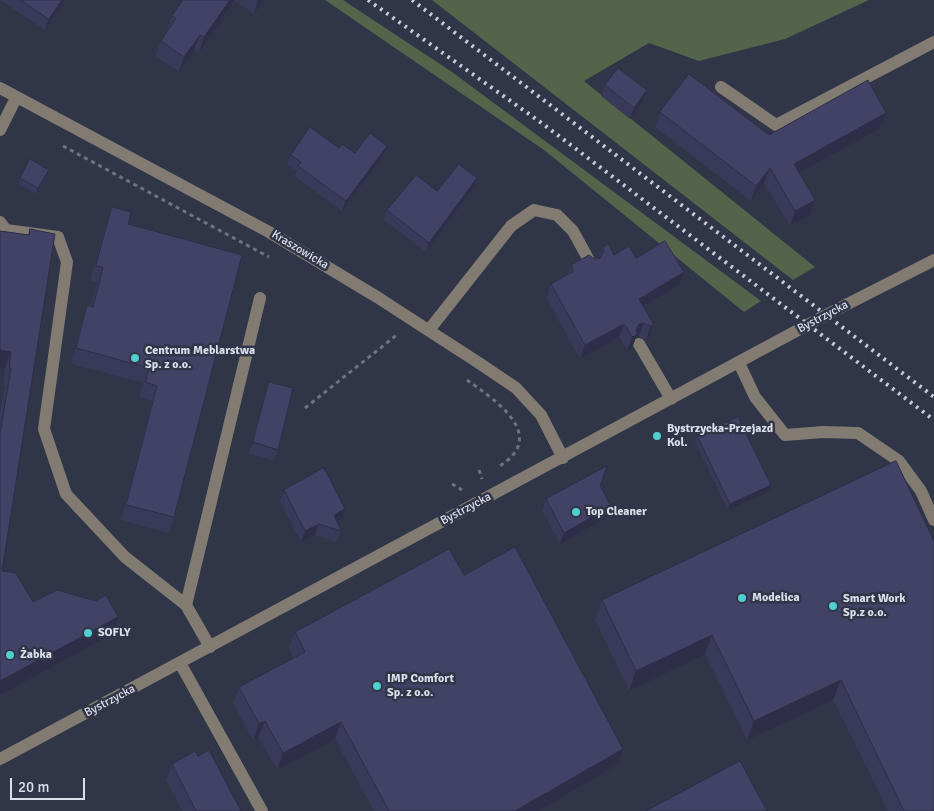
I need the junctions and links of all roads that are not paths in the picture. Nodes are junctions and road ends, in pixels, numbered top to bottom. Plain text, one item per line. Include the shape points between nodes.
1 (934, 42) edge
2 (721, 87) dead end
3 (0, 88) edge
4 (16, 98) junction
5 (0, 130) edge
6 (0, 222) edge
7 (934, 260) edge
8 (591, 264) edge
9 (260, 298) dead end
10 (429, 330) junction
11 (639, 344) dead end
12 (739, 363) junction
13 (671, 400) junction
14 (563, 458) junction
15 (934, 520) edge
16 (186, 605) junction
17 (210, 648) junction
18 (180, 663) junction
19 (0, 760) edge
20 (262, 811) edge

1 - 2 street via 776,125
3 - 4 street, Kraszowicka
4 - 5 street
4 - 10 street, Kraszowicka via 269,232
6 - 16 street via 6,230 58,237 67,262 44,429 66,494 125,557
7 - 12 street, Bystrzycka
8 - 10 street via 573,231 557,215 534,210 511,226
9 - 16 street
10 - 14 street, Kraszowicka via 516,388 541,415
11 - 13 street
12 - 13 street, Bystrzycka
12 - 15 street via 755,397 784,435 858,433 899,461 921,491
13 - 14 street, Bystrzycka
14 - 17 street, Bystrzycka
16 - 17 street
17 - 18 street, Bystrzycka
18 - 19 street, Bystrzycka
18 - 20 street

